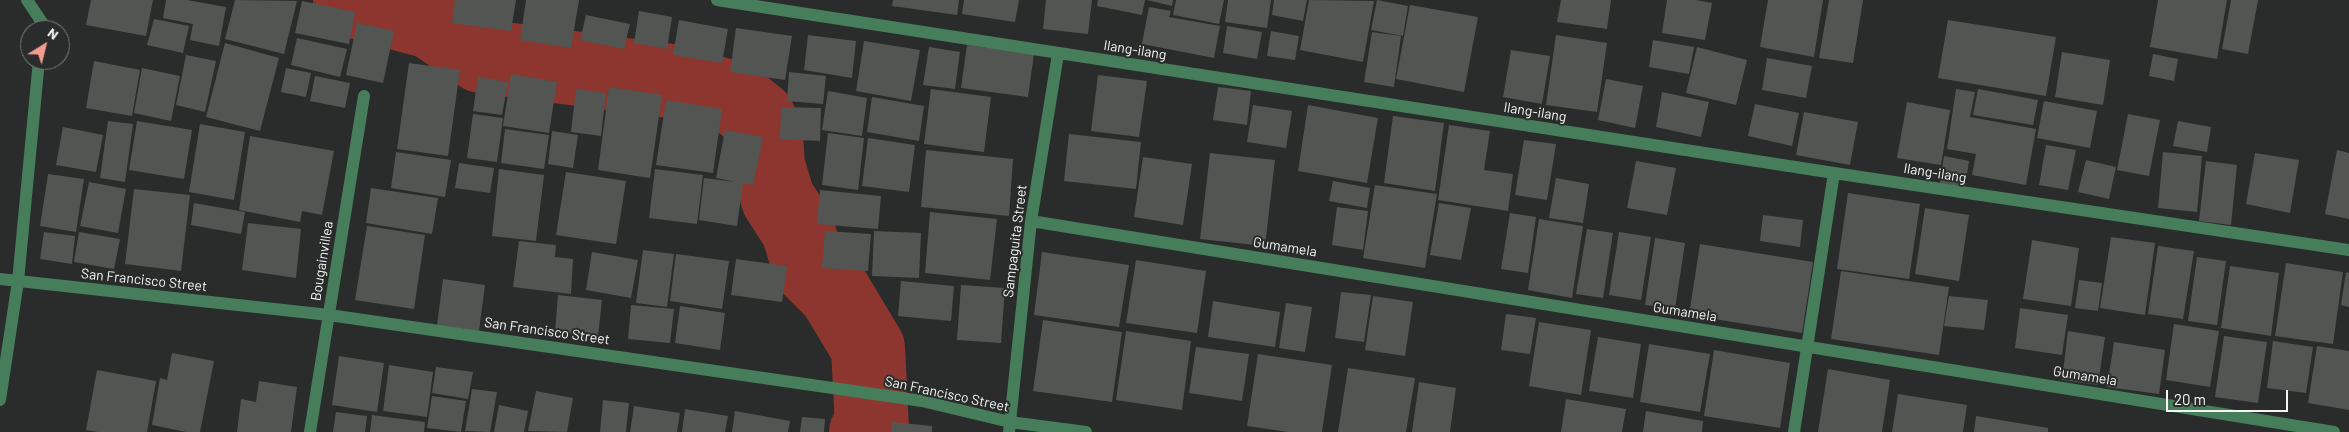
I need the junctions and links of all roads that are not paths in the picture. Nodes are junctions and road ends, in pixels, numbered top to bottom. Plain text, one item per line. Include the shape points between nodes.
1 (27, 0) edge
2 (717, 0) edge
3 (39, 20) edge
4 (1058, 54) junction
5 (38, 70) edge
6 (364, 96) dead end
7 (1834, 173) junction
8 (1031, 220) junction
9 (2349, 250) edge
10 (0, 278) edge
11 (18, 281) junction
12 (329, 315) junction
13 (1807, 346) junction
14 (0, 400) edge
15 (1009, 427) edge
16 (310, 432) edge
17 (1086, 432) edge
18 (1794, 432) edge
19 (2334, 432) edge

1 - 3 street
2 - 4 street, Ilang-ilang
4 - 7 street, Ilang-ilang
4 - 8 street, Sampaguita Street
5 - 11 street
6 - 12 street, Bougainvillea
7 - 9 street, Ilang-ilang
7 - 13 street
8 - 13 street, Gumamela
8 - 15 street, Sampaguita Street
10 - 11 street, San Francisco Street
11 - 12 street, San Francisco Street
11 - 14 street
12 - 15 street, San Francisco Street via 922,401
12 - 16 street, Bougainvillea
13 - 18 street
13 - 19 street, Gumamela
15 - 17 street, San Francisco Street

